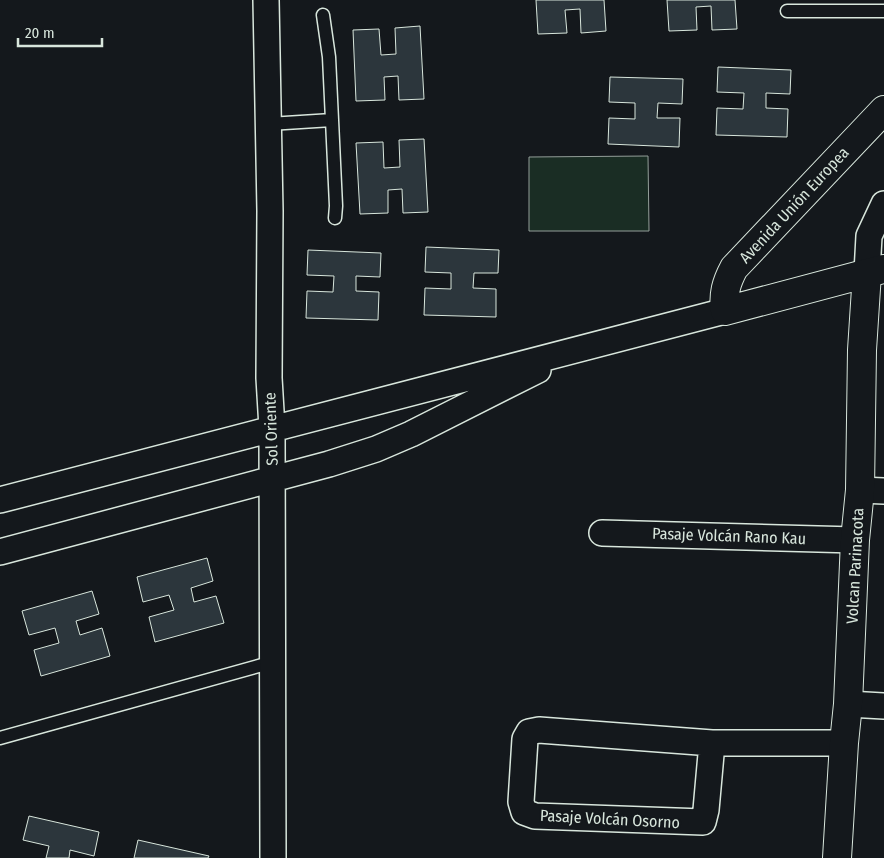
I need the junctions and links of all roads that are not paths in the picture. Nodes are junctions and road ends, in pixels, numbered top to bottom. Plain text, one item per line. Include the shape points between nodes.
1 (266, 0) edge
2 (884, 11) edge
3 (787, 12) dead end
4 (323, 15) dead end
5 (884, 110) edge
6 (332, 120) junction
7 (269, 124) junction
8 (884, 204) edge
9 (335, 218) dead end
10 (876, 271) edge
11 (725, 311) junction
12 (874, 315) edge
13 (580, 348) junction
14 (272, 428) junction
15 (273, 479) junction
16 (872, 491) edge
17 (0, 500) edge
18 (602, 533) dead end
19 (855, 540) junction
20 (0, 552) edge
21 (273, 662) junction
22 (848, 704) junction
23 (884, 706) edge
24 (0, 738) edge
25 (712, 743) junction
26 (844, 743) junction
27 (273, 858) edge
28 (837, 858) edge

1 - 7 street, Sol Oriente
2 - 3 lane
4 - 6 lane
5 - 11 street, Avenida Unión Europea via 734,268 725,288
6 - 7 lane
6 - 9 lane
7 - 14 street, Sol Oriente via 269,378
8 - 10 street via 869,236
10 - 11 street
10 - 12 street, Volcan Parinacota
11 - 13 street
12 - 16 street, Volcan Parinacota via 862,350
13 - 14 street
13 - 15 street via 376,449
14 - 15 street, Sol Oriente
14 - 17 street
15 - 20 street
15 - 21 street, Sol Oriente
16 - 19 street, Volcan Parinacota
18 - 19 street, Pasaje Volcán Rano Kau
19 - 22 street, Volcan Parinacota
21 - 24 lane
21 - 27 street, Sol Oriente
22 - 23 street
22 - 26 street, Volcan Parinacota
25 - 25 street, Pasaje Volcán Osorno via 539,730 529,732 525,739 520,802 524,812 535,816 703,822
25 - 26 street, Pasaje Volcán Osorno
26 - 28 street, Volcan Parinacota

